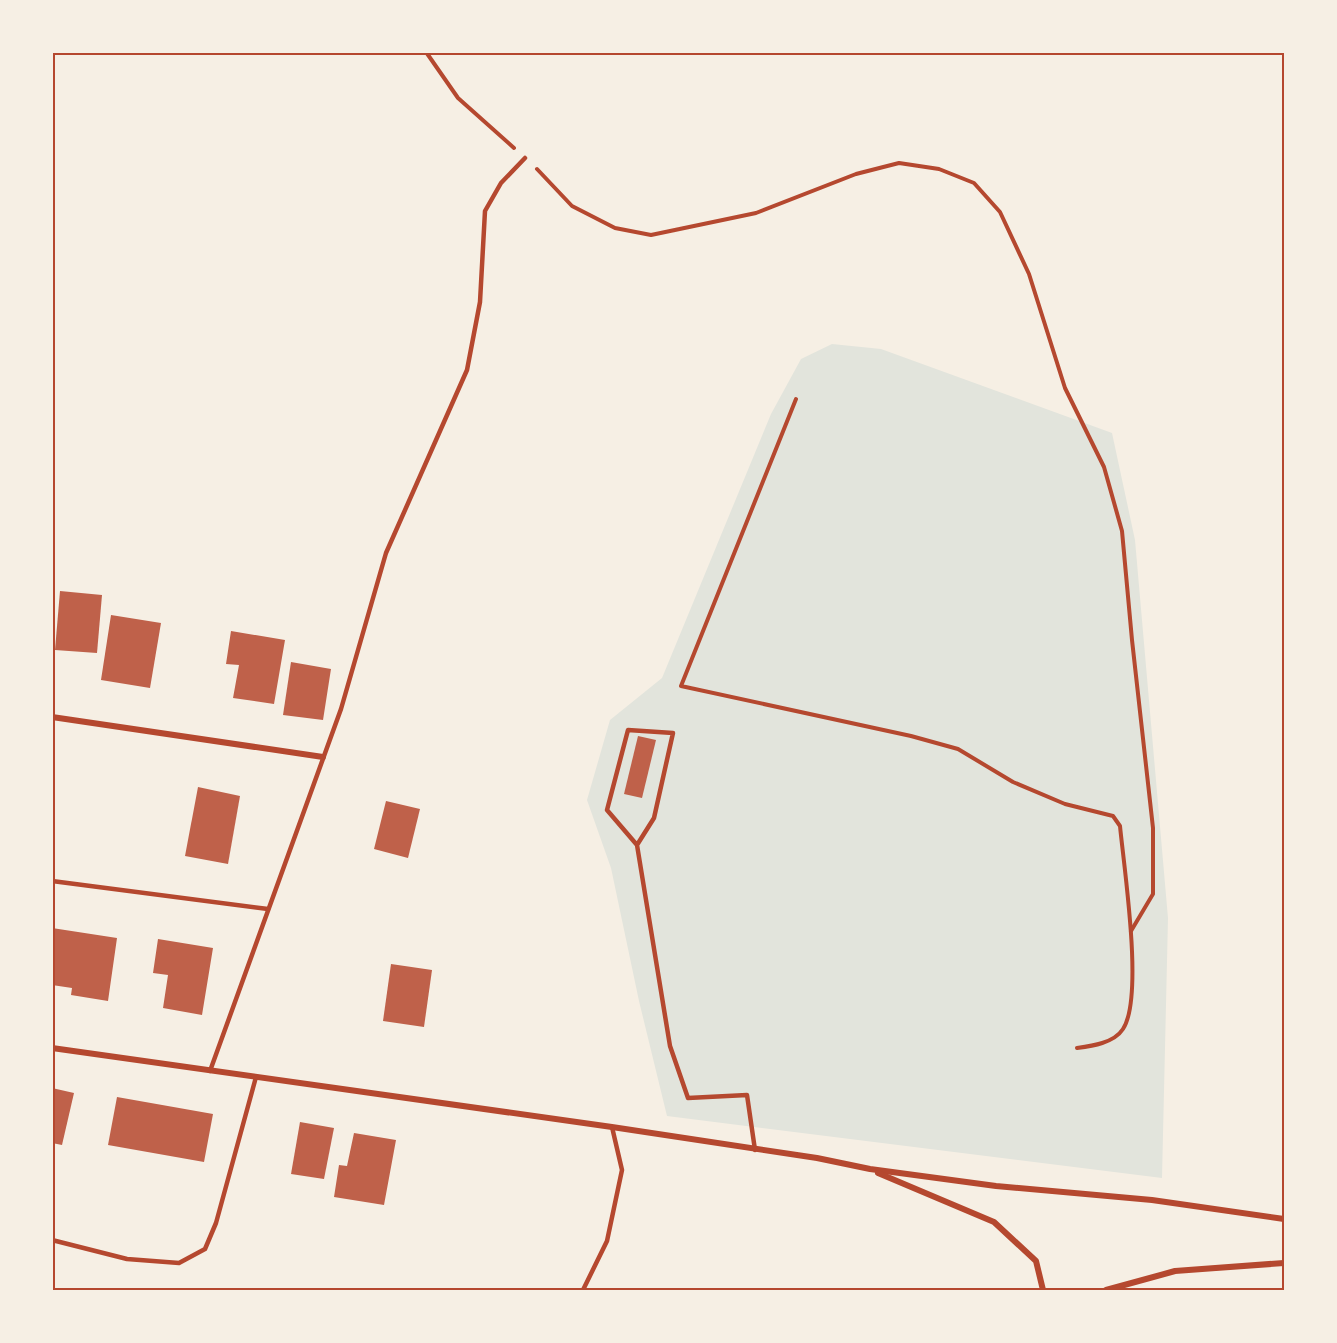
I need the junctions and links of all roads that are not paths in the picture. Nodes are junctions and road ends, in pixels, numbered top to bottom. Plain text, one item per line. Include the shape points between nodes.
1 (525, 158) road end
2 (52, 717) edge
3 (323, 757) junction
4 (637, 845) junction
5 (52, 881) edge
6 (268, 909) junction
7 (52, 1048) edge
8 (210, 1071) junction
9 (256, 1077) junction
10 (612, 1127) junction
11 (755, 1150) junction
12 (870, 1169) junction
13 (1284, 1219) edge
14 (52, 1240) edge
15 (1284, 1263) edge
16 (583, 1290) edge
17 (1043, 1290) edge
18 (1106, 1290) edge

1 - 3 lane via 501,183 485,211 480,302 467,370 386,553 341,709
2 - 3 street
3 - 6 lane
4 - 4 lane via 654,818 673,733 628,730 607,810
4 - 11 lane via 670,1046 688,1098 747,1095
5 - 6 lane
6 - 8 lane
7 - 8 street
8 - 9 street
9 - 10 street
9 - 14 lane via 205,1250 179,1263 127,1259
10 - 11 street
10 - 16 lane via 622,1170 607,1241
11 - 12 street
12 - 13 street via 996,1186 1152,1200
12 - 17 street via 994,1222 1036,1261
15 - 18 street via 1175,1271

